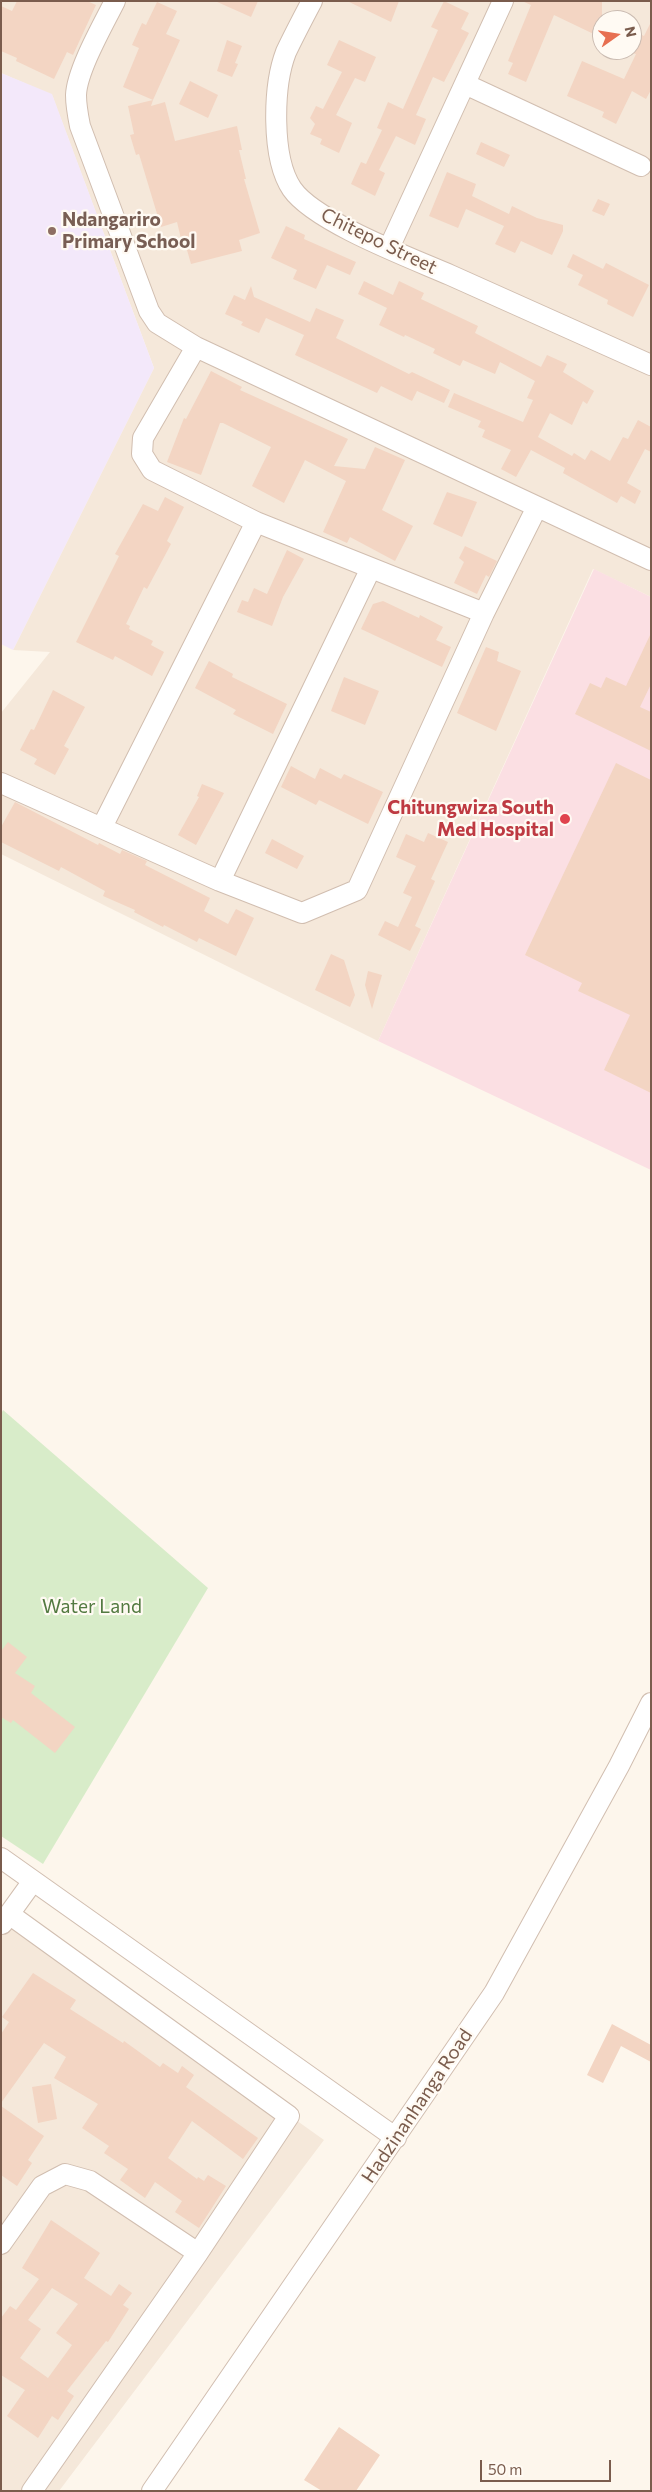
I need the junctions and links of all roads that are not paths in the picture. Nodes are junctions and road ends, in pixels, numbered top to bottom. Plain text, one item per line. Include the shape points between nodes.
1 (115, 1) edge
2 (312, 1) edge
3 (503, 1) edge
4 (464, 84) junction
5 (641, 166) dead end
6 (389, 248) junction
7 (196, 347) junction
8 (651, 365) edge
9 (538, 507) junction
10 (256, 522) junction
11 (651, 560) edge
12 (371, 568) junction
13 (484, 613) junction
14 (1, 783) edge
15 (102, 828) junction
16 (220, 881) junction
17 (651, 1703) edge
18 (1, 1858) edge
19 (33, 1880) junction
20 (5, 1920) edge
21 (396, 2138) junction
22 (1, 2244) edge
23 (198, 2253) junction
24 (32, 2491) edge
25 (152, 2491) edge

1 - 7 street via 82,72 76,93 78,117 148,311 157,323
2 - 6 street, Chitepo Street via 286,52 281,69 277,97 283,168 293,189 319,214
3 - 4 street
4 - 5 street
4 - 6 street
6 - 8 street, Chitepo Street
7 - 9 street
7 - 10 street via 142,438 142,454 152,470
9 - 11 street
9 - 13 street
10 - 12 street
10 - 15 street
12 - 13 street
12 - 16 street
13 - 16 street via 357,890 302,913
14 - 15 street
15 - 16 street
17 - 21 street, Hadzinanhanga Road via 494,1993
18 - 19 street
19 - 20 street
19 - 21 street
20 - 23 street via 289,2116
21 - 25 street, Hadzinanhanga Road
22 - 23 street via 42,2186 65,2174 90,2181
23 - 24 street

